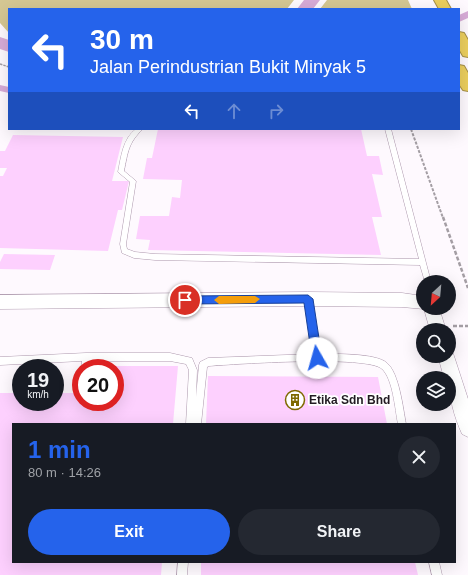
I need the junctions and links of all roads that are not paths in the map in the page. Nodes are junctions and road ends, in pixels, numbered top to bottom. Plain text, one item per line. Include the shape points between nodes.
1 (460, 38) edge
2 (468, 53) edge
3 (460, 71) edge
4 (468, 87) edge
5 (138, 130) edge
6 (388, 130) edge
7 (423, 262) junction
8 (426, 275) edge
9 (308, 299) junction
10 (0, 302) edge
11 (416, 302) edge
12 (86, 357) joint
13 (317, 358) junction
14 (0, 361) edge
15 (448, 363) edge
16 (190, 423) edge
17 (197, 423) edge
18 (402, 423) edge
19 (468, 428) edge
20 (183, 563) edge
21 (186, 563) edge
22 (434, 563) edge
23 (182, 575) edge
24 (186, 575) edge
25 (437, 575) edge

1 - 2 highway
3 - 4 highway
5 - 7 lane via 134,132 126,150 121,172 133,182 124,251 134,255 155,257
6 - 7 lane
7 - 8 lane
9 - 10 street
9 - 11 street
9 - 13 lane
12 - 14 lane
12 - 16 lane via 170,357 189,361 193,370
13 - 17 lane via 208,362 203,365
13 - 18 lane via 374,360 384,364 390,372
15 - 19 street
20 - 23 lane
21 - 24 lane
22 - 25 lane

